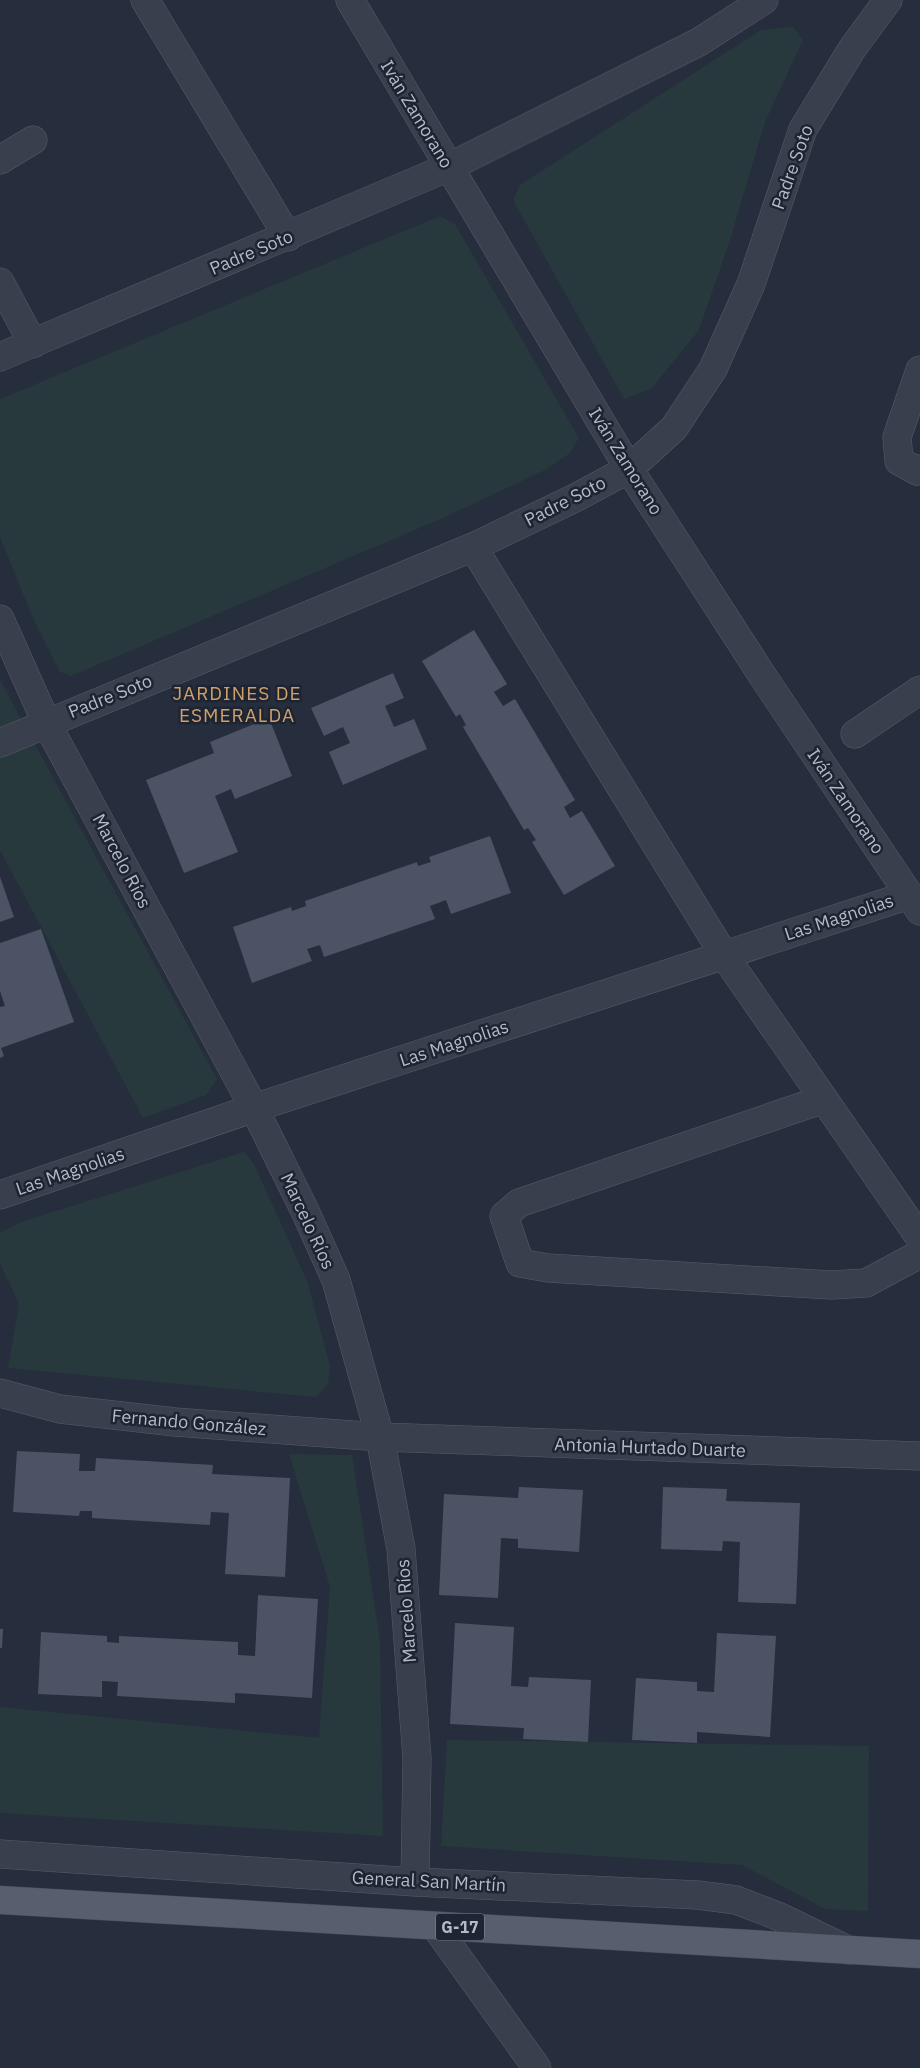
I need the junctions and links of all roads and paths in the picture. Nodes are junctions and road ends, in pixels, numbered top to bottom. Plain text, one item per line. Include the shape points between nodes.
1 (145, 0) edge
2 (350, 0) edge
3 (764, 0) edge
4 (888, 0) edge
5 (33, 140) dead end
6 (0, 160) edge
7 (449, 167) junction
8 (288, 237) junction
9 (0, 282) edge
10 (33, 344) junction
11 (0, 357) edge
12 (920, 370) edge
13 (629, 469) junction
14 (920, 469) edge
15 (473, 546) junction
16 (0, 619) edge
17 (920, 690) edge
18 (46, 722) junction
19 (855, 734) dead end
20 (0, 742) edge
21 (915, 903) edge
22 (724, 955) junction
23 (824, 1099) junction
24 (254, 1108) junction
25 (0, 1195) edge
26 (920, 1238) edge
27 (920, 1254) edge
28 (0, 1393) edge
29 (380, 1438) junction
30 (920, 1456) edge
31 (0, 1854) edge
32 (415, 1882) junction
33 (0, 1900) edge
34 (436, 1926) junction
35 (848, 1950) junction
36 (920, 1954) edge
37 (537, 2068) edge

1 - 8 street
2 - 7 street, Iván Zamorano
3 - 7 street, Padre Soto via 699,42
4 - 13 street, Padre Soto via 852,49 803,130 751,284 713,369 674,428
5 - 6 street
7 - 8 street, Padre Soto
7 - 13 street, Iván Zamorano
8 - 10 street, Padre Soto
9 - 10 street
10 - 11 street, Padre Soto
12 - 14 street via 897,437 900,461 917,471
13 - 15 street, Padre Soto
13 - 21 street, Iván Zamorano
15 - 18 street, Padre Soto
15 - 22 street
16 - 18 street, Marcelo Ríos
17 - 19 street
18 - 20 street, Padre Soto
18 - 24 street, Marcelo Ríos
21 - 22 street, Las Magnolias
22 - 23 street
22 - 24 street, Las Magnolias
23 - 26 street
23 - 27 street via 519,1203 504,1216 520,1263 548,1268 831,1285 866,1283
24 - 25 street, Las Magnolias
24 - 29 street, Marcelo Ríos via 306,1211 336,1280
28 - 29 street, Fernando González via 60,1409 175,1422
29 - 30 street, Antonia Hurtado Duarte
29 - 32 street, Marcelo Ríos via 401,1549 417,1758
31 - 32 street, General San Martín
32 - 35 street, General San Martín via 698,1895 736,1900
33 - 34 main road, General San Martín / G-17
34 - 35 main road, General San Martín / G-17
34 - 37 street
35 - 36 main road, General San Martín / G-17

